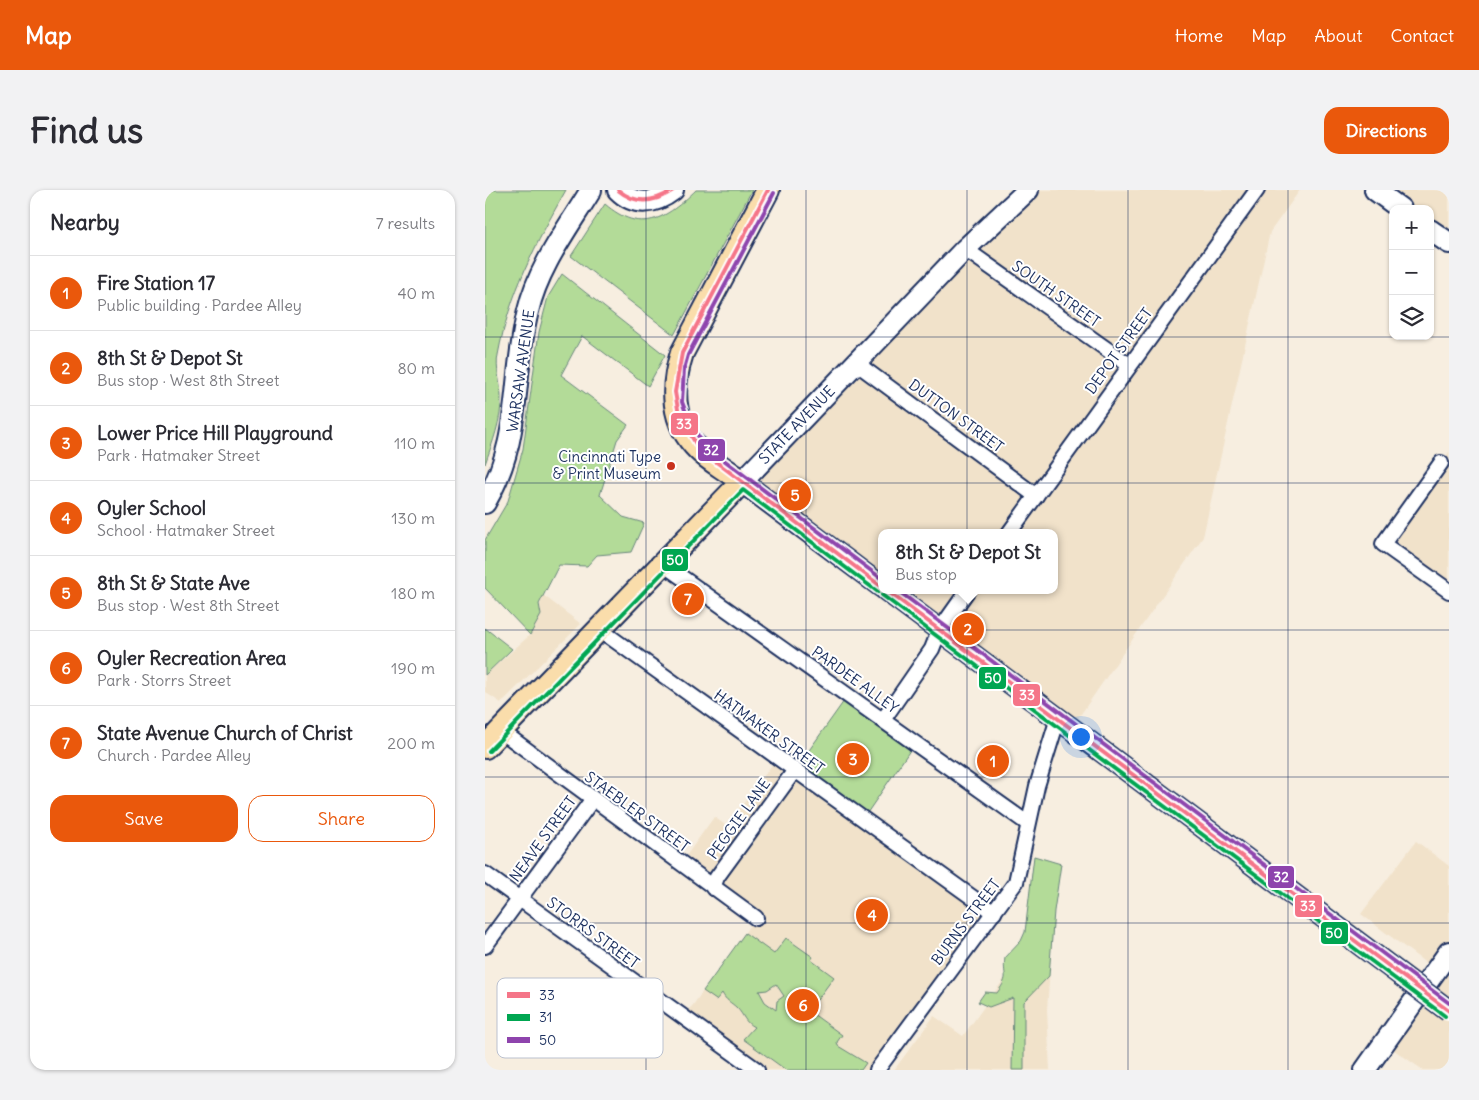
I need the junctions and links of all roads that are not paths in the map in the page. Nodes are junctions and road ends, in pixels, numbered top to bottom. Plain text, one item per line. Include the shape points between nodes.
1 (591, 190) edge
2 (618, 190) edge
3 (673, 190) edge
4 (768, 190) edge
5 (1027, 190) edge
6 (1257, 190) edge
7 (1375, 190) edge
8 (1396, 205) edge
9 (1434, 233) edge
10 (1449, 243) edge
11 (965, 249) junction
12 (856, 363) junction
13 (1129, 365) junction
14 (1441, 462) dead end
15 (742, 482) junction
16 (1036, 496) junction
17 (485, 503) edge
18 (1012, 529) edge
19 (663, 564) junction
20 (878, 584) edge
21 (1449, 591) edge
22 (891, 594) edge
23 (965, 594) edge
24 (599, 629) junction
25 (939, 630) junction
26 (883, 720) junction
27 (1065, 723) junction
28 (501, 731) junction
29 (485, 747) edge
30 (795, 770) junction
31 (592, 800) junction
32 (1027, 824) junction
33 (485, 874) edge
34 (713, 888) junction
35 (519, 900) junction
36 (993, 913) junction
37 (756, 918) dead end
38 (485, 946) edge
39 (1449, 952) edge
40 (628, 978) edge
41 (663, 1003) edge
42 (1449, 1011) edge
43 (757, 1070) edge
44 (877, 1070) edge
45 (1365, 1070) edge

1 - 17 main road, WARSAW AVENUE via 543,271 528,310 509,448 499,479
2 - 3 main road via 624,196 643,203 654,201
4 - 15 main road via 682,353 675,374 674,399 683,429 699,450
5 - 11 main road, STATE AVENUE
6 - 13 street, DEPOT STREET
7 - 8 main road
9 - 10 main road
11 - 12 main road, STATE AVENUE
11 - 13 street, SOUTH STREET
12 - 15 main road, STATE AVENUE
12 - 16 street, DUTTON STREET
13 - 16 street, DEPOT STREET
14 - 21 street via 1383,544
15 - 19 main road, STATE AVENUE
15 - 20 main road
16 - 18 street, DEPOT STREET
19 - 24 main road, STATE AVENUE
19 - 26 street, PARDEE ALLEY
22 - 25 main road
23 - 25 street
24 - 28 main road, STATE AVENUE
24 - 30 street, HATMAKER STREET
25 - 26 street via 931,649
25 - 27 main road
26 - 32 street, PARDEE ALLEY
27 - 32 street, BURNS STREET
27 - 42 main road, bridge
28 - 29 main road, STATE AVENUE
28 - 31 street, STAEBLER STREET
30 - 34 street, PEGGIE LANE via 717,877
30 - 36 street, HATMAKER STREET
31 - 34 street, STAEBLER STREET
31 - 35 street, NEAVE STREET
32 - 36 street, BURNS STREET via 1016,882
33 - 35 street, STORRS STREET
34 - 37 street, STAEBLER STREET
35 - 38 street, NEAVE STREET
35 - 40 street, STORRS STREET
36 - 44 street, BURNS STREET
39 - 45 main road
41 - 43 street, STORRS STREET

